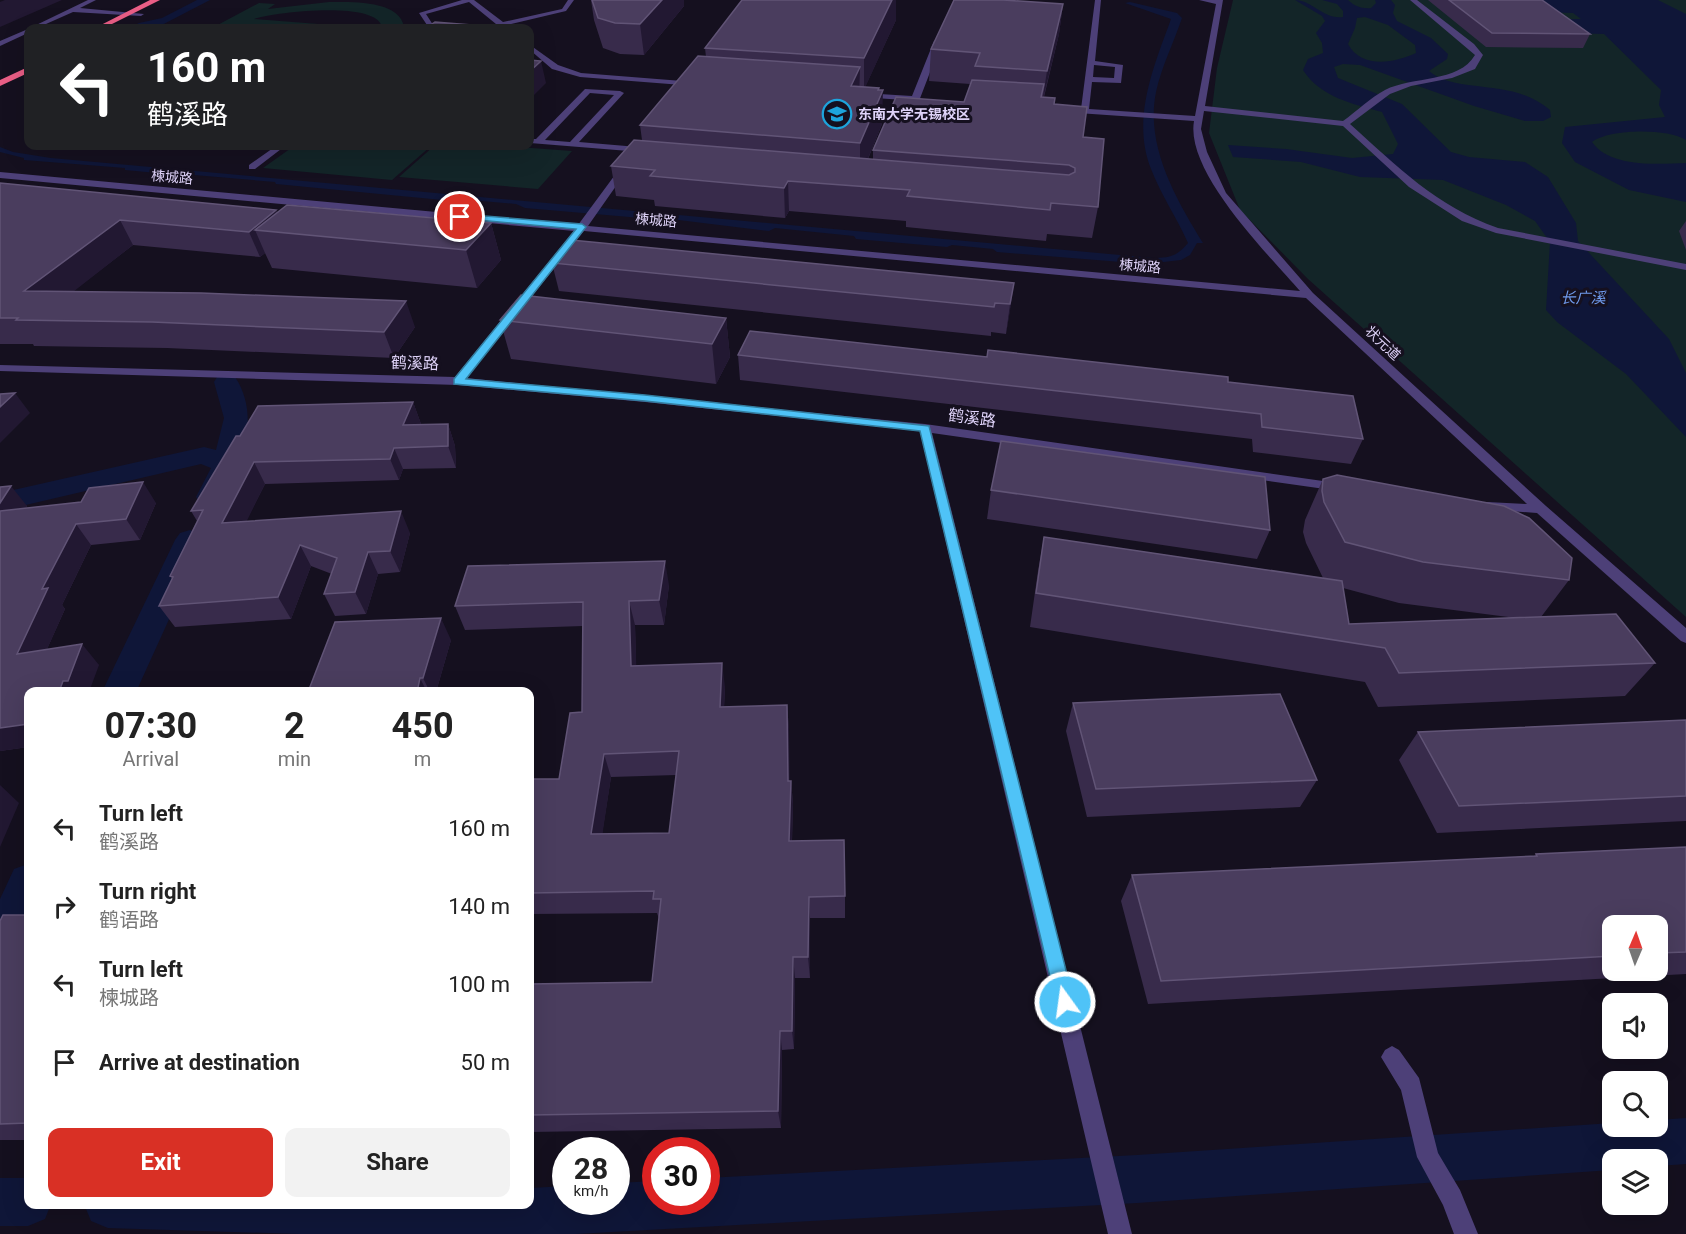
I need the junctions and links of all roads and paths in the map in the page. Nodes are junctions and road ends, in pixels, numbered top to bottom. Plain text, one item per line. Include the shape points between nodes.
1 (93, 0) edge
2 (156, 0) edge
3 (169, 0) edge
4 (470, 0) edge
5 (571, 0) edge
6 (1098, 0) edge
7 (1202, 0) edge
8 (1413, 0) edge
9 (1219, 1) edge
10 (73, 10) junction
11 (129, 14) junction
12 (141, 14) junction
13 (42, 24) edge
14 (108, 24) edge
15 (121, 24) edge
16 (429, 24) edge
17 (500, 24) edge
18 (515, 24) edge
19 (24, 32) edge
20 (946, 32) edge
21 (0, 44) edge
22 (534, 50) edge
23 (1090, 63) junction
24 (24, 65) edge
25 (24, 72) edge
26 (0, 76) edge
27 (1088, 79) junction
28 (0, 83) edge
29 (688, 83) junction
30 (700, 84) edge
31 (681, 93) edge
32 (853, 94) edge
33 (900, 98) junction
34 (915, 99) junction
35 (926, 100) edge
36 (895, 108) edge
37 (1199, 108) junction
38 (1062, 109) edge
39 (1084, 111) junction
40 (1198, 119) junction
41 (1345, 124) junction
42 (645, 140) edge
43 (534, 141) edge
44 (573, 144) junction
45 (275, 150) edge
46 (638, 150) junction
47 (628, 163) junction
48 (640, 164) edge
49 (252, 167) dead end
50 (0, 175) edge
51 (27, 177) junction
52 (9, 188) edge
53 (582, 227) junction
54 (1686, 267) edge
55 (1309, 295) junction
56 (0, 368) edge
57 (458, 381) junction
58 (925, 428) junction
59 (1354, 489) edge
60 (1470, 505) edge
61 (1541, 509) junction
62 (1686, 637) edge
63 (1392, 1057) dead end
64 (1120, 1234) edge
65 (1466, 1234) edge

1 - 10 street
2 - 11 highway
3 - 12 highway
4 - 16 street via 422,13
4 - 17 street
5 - 18 street via 564,10
6 - 23 street
7 - 9 street
8 - 41 street via 1479,55 1472,68 1387,93
9 - 37 street, 状元道
10 - 11 street
10 - 13 street
11 - 12 street
11 - 14 highway
12 - 15 highway
19 - 21 street
20 - 34 street via 936,43
22 - 29 street via 555,67 580,75
23 - 27 street
23 - 27 street via 1119,64 1118,81
24 - 26 highway
25 - 28 highway
27 - 39 street
29 - 30 street
29 - 31 street
32 - 33 street
33 - 34 street
33 - 36 street
34 - 35 street
37 - 40 street, 状元道
37 - 41 street
38 - 39 street
39 - 40 street
40 - 55 street, 状元道 via 1203,152 1222,194
41 - 54 street via 1412,185 1466,219 1496,230
42 - 46 street
43 - 44 street
43 - 44 street via 588,91 620,93
44 - 46 street
45 - 49 street
46 - 47 street
47 - 48 street
47 - 53 street
50 - 51 street, 楝城路
51 - 52 street
51 - 53 street, 楝城路
53 - 55 street, 楝城路
53 - 57 street
55 - 61 street, 状元道
56 - 57 street, 鹤溪路
57 - 58 street, 鹤溪路
58 - 59 street, 鹤溪路
58 - 64 street
60 - 61 street
61 - 62 street, 状元道
63 - 65 street via 1411,1086 1428,1157 1452,1198

